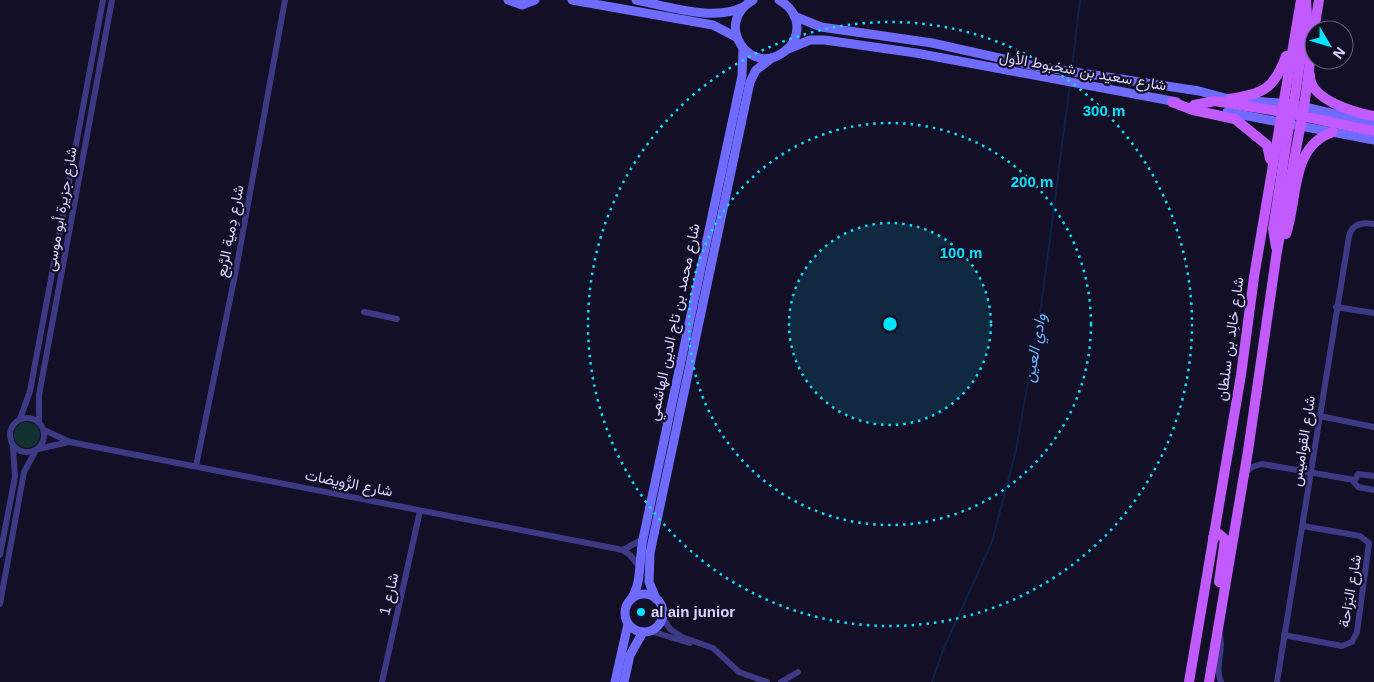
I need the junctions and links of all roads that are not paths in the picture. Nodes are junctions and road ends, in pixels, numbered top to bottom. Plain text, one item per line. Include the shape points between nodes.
1 (103, 0) edge
2 (112, 0) edge
3 (286, 0) edge
4 (508, 0) edge
5 (535, 0) edge
6 (572, 0) edge
7 (636, 0) edge
8 (753, 0) edge
9 (779, 0) edge
10 (1301, 0) edge
11 (1306, 0) edge
12 (1318, 4) edge
13 (743, 7) junction
14 (792, 8) edge
15 (1316, 20) edge
16 (736, 37) junction
17 (1293, 39) junction
18 (743, 48) junction
19 (788, 48) junction
20 (772, 58) junction
21 (1309, 70) edge
22 (1311, 70) edge
23 (1229, 99) junction
24 (1172, 102) junction
25 (1194, 105) joint
26 (1287, 113) junction
27 (1374, 116) edge
28 (1302, 117) junction
29 (1374, 123) edge
30 (1374, 131) edge
31 (1333, 132) junction
32 (1374, 140) edge
33 (1270, 183) junction
34 (1374, 224) edge
35 (1277, 250) junction
36 (1336, 307) junction
37 (364, 312) dead end
38 (1374, 313) edge
39 (396, 319) dead end
40 (1320, 416) junction
41 (20, 419) junction
42 (39, 423) junction
43 (1374, 427) edge
44 (44, 430) junction
45 (70, 442) junction
46 (13, 447) junction
47 (37, 449) junction
48 (1248, 451) junction
49 (1262, 464) junction
50 (196, 466) junction
51 (1310, 472) junction
52 (1244, 474) junction
53 (1374, 476) edge
54 (1354, 480) junction
55 (1374, 490) edge
56 (420, 511) junction
57 (1303, 526) junction
58 (643, 538) junction
59 (1213, 538) junction
60 (623, 550) junction
61 (0, 555) edge
62 (639, 566) junction
63 (631, 599) junction
64 (656, 599) junction
65 (0, 604) edge
66 (1221, 612) junction
67 (662, 617) junction
68 (628, 624) junction
69 (1218, 628) junction
70 (647, 632) junction
71 (1284, 635) junction
72 (696, 642) junction
73 (798, 672) dead end
74 (382, 682) edge
75 (615, 682) edge
76 (624, 682) edge
77 (767, 682) edge
78 (781, 682) edge
79 (1189, 682) edge
80 (1209, 682) edge
81 (1221, 682) edge
82 (1277, 682) edge

1 - 41 street, شارع جزيرة أبو موسى via 30,391
2 - 42 street, شارع جزيرة أبو موسى via 39,395
3 - 50 street, شارع دِمية الرَّبع
4 - 5 main road via 522,5
6 - 16 main road via 713,25
7 - 13 main road via 715,14 730,13
8 - 13 main road
9 - 14 main road, شارع سعيد بن شخبوط الأول
10 - 17 main road, شارع خالِد بن سلطان
11 - 26 main road via 1307,16
12 - 15 main road
13 - 16 main road via 735,24
14 - 19 main road via 796,33
14 - 23 main road, شارع سعيد بن شخبوط الأول via 821,27 932,43 1035,66 1199,91
16 - 18 main road
17 - 23 main road via 1282,67 1265,89 1257,95
17 - 26 main road, شارع خالِد بن سلطان
18 - 20 main road via 753,56
18 - 58 main road, شارع محمد بن تاج الدين الهاشمي via 742,76
19 - 20 main road, شارع سعيد بن شخبوط الأول
19 - 24 main road, شارع سعيد بن شخبوط الأول via 810,40 826,40 916,53
20 - 64 main road, شارع محمد بن تاج الدين الهاشمي via 761,65 750,82 692,349 650,553 650,582
21 - 28 main road
22 - 27 main road via 1312,85 1337,106
23 - 26 main road, شارع سعيد بن شخبوط الأول
24 - 25 main road, شارع سعيد بن شخبوط الأول
24 - 33 main road via 1235,120 1265,142 1270,152
25 - 26 main road via 1215,101
26 - 28 main road
26 - 28 main road
26 - 33 main road, شارع خالِد بن سلطان
26 - 35 main road via 1273,229
28 - 29 main road
28 - 30 main road
28 - 31 main road
28 - 35 main road
31 - 32 main road
31 - 35 main road via 1317,142 1300,165 1288,228
33 - 59 main road, شارع خالِد بن سلطان
34 - 36 street, شارع القواميس via 1360,223 1350,232
35 - 48 main road
36 - 38 street
36 - 40 street, شارع القواميس
37 - 39 street
40 - 43 street
40 - 51 street, شارع القواميس
41 - 42 street via 34,419
41 - 46 street via 10,431
42 - 44 street
44 - 45 street, شارع الرُّويضات
44 - 47 street via 44,440
45 - 47 street, شارع الرُّويضات
45 - 50 street, شارع الرُّويضات
46 - 47 street via 26,453
46 - 61 street via 15,476
47 - 65 street via 24,472
48 - 49 street
48 - 52 main road
49 - 51 street
49 - 52 street
50 - 56 street, شارع الرُّويضات
51 - 54 street
51 - 57 street, شارع القواميس
52 - 66 main road
53 - 54 street via 1361,474
54 - 55 street via 1358,487
56 - 60 street, شارع الرُّويضات
56 - 74 street, شارع 1
57 - 71 street, شارع القواميس
57 - 71 street, شارع البَرَاحة via 1360,536 1369,543 1370,552 1352,642 1342,646
58 - 60 street
58 - 62 main road, شارع محمد بن تاج الدين الهاشمي
59 - 66 main road via 1219,534 1225,539 1218,594
59 - 79 main road, شارع خالِد بن سلطان
60 - 62 street
62 - 63 main road, شارع محمد بن تاج الدين الهاشمي via 638,586
63 - 64 main road via 641,595
63 - 68 main road via 625,608
64 - 67 main road
66 - 69 main road
67 - 70 main road via 658,626
67 - 72 street via 676,634
68 - 70 main road via 635,631
68 - 75 main road
69 - 80 main road
69 - 81 street via 1222,641 1218,675
70 - 72 street via 682,643
70 - 76 main road via 633,648
71 - 82 street, شارع القواميس
72 - 77 street via 718,650 744,675
73 - 78 street

